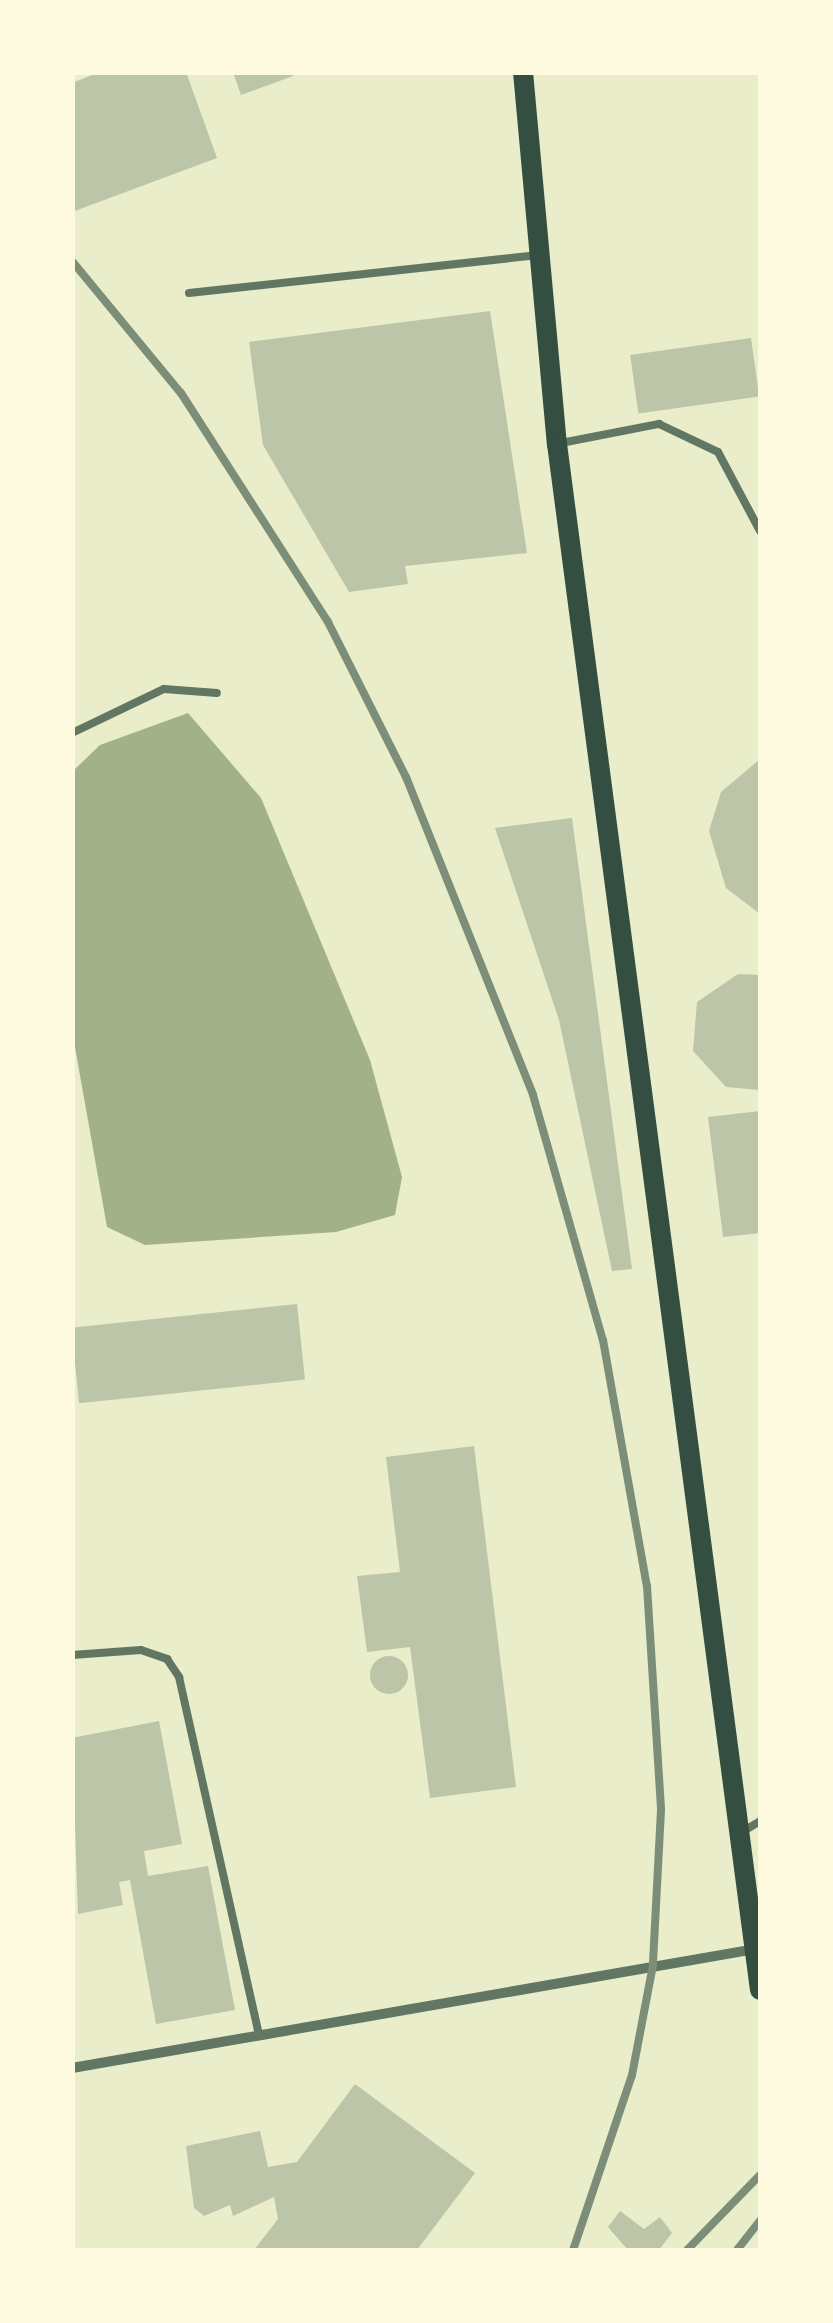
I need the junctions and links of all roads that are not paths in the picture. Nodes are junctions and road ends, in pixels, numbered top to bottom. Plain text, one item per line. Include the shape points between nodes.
1 (523, 72) edge
2 (546, 254) junction
3 (189, 293) dead end
4 (557, 444) junction
5 (760, 531) edge
6 (217, 693) dead end
7 (72, 732) edge
8 (72, 1655) edge
9 (760, 1821) edge
10 (738, 1834) junction
11 (754, 1949) junction
12 (760, 1990) edge
13 (259, 2035) junction
14 (72, 2068) edge

1 - 2 main road
2 - 3 lane
2 - 4 main road
4 - 5 lane via 659,424 718,452
4 - 10 main road
6 - 7 lane via 164,689
8 - 13 lane via 141,1650 167,1660 179,1678
9 - 10 lane
10 - 11 main road
11 - 12 main road
11 - 13 street
13 - 14 street

